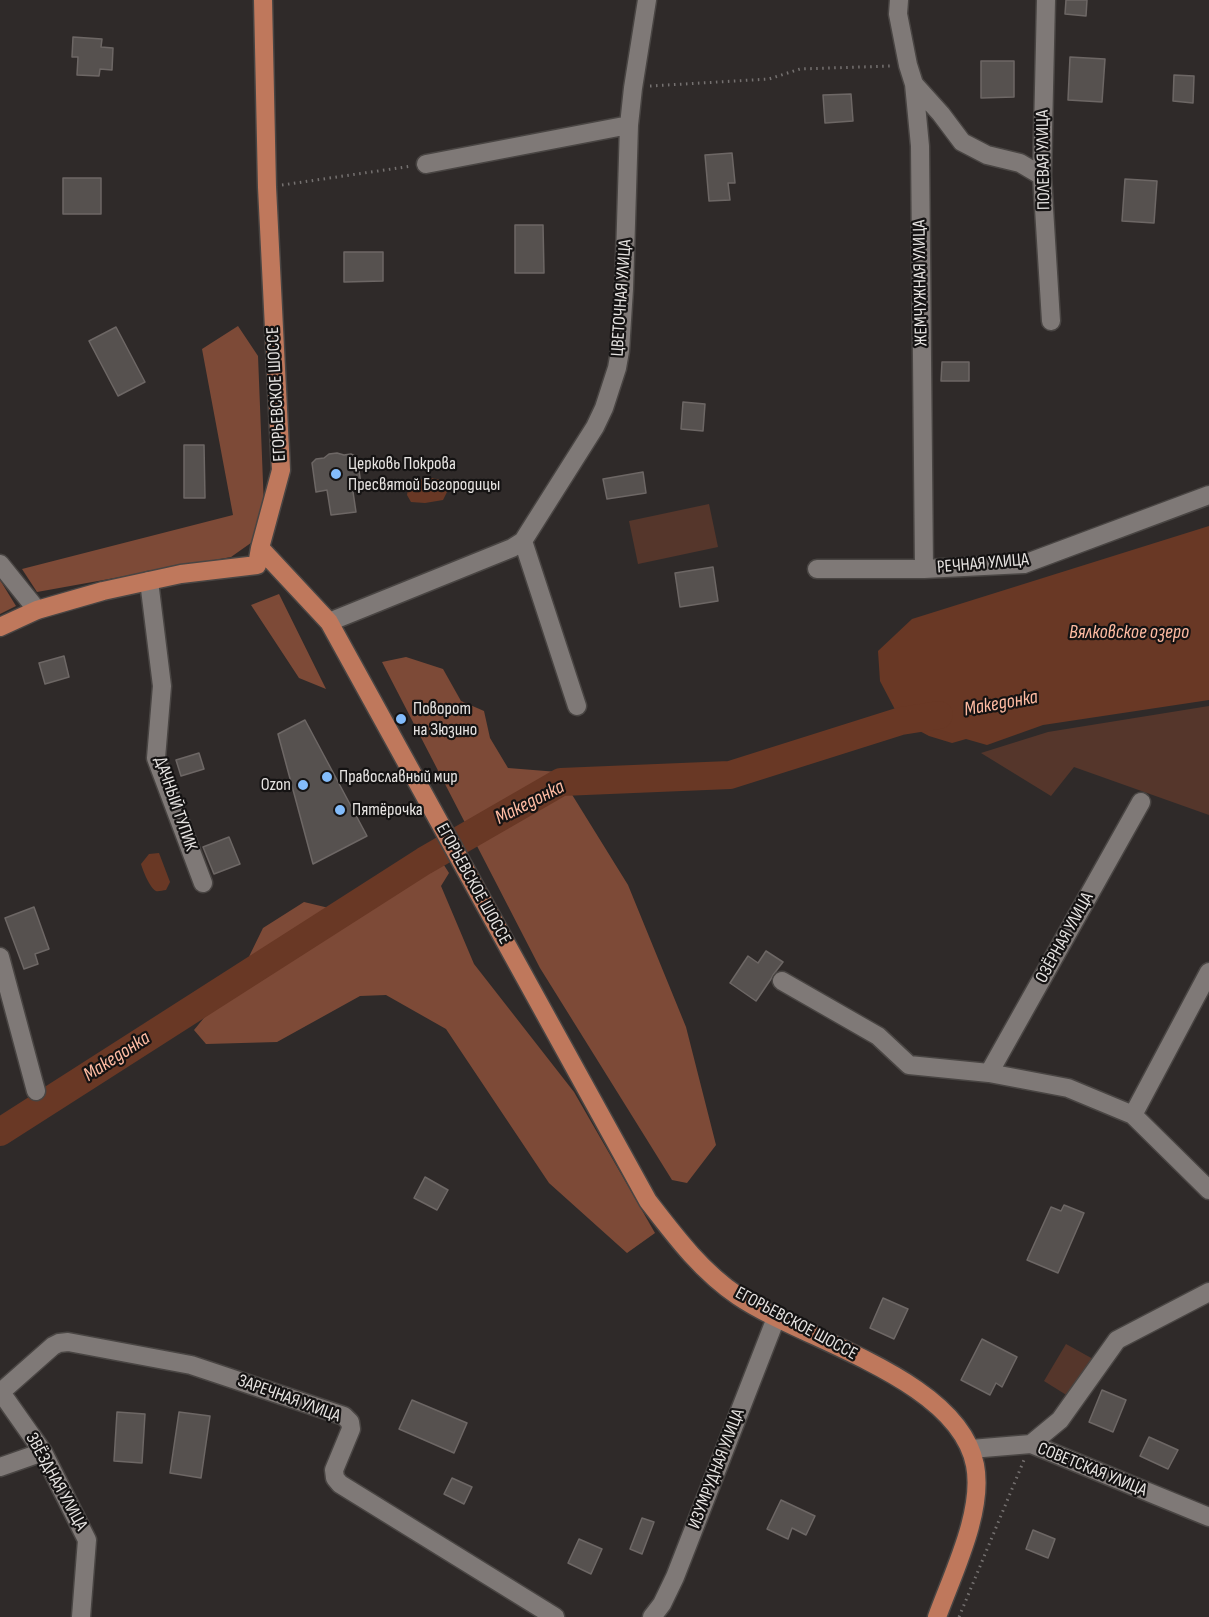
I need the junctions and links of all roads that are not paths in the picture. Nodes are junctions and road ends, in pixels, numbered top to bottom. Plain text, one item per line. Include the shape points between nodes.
1 (263, 0) edge
2 (646, 0) edge
3 (899, 0) edge
4 (1046, 0) edge
5 (914, 84) junction
6 (629, 125) junction
7 (426, 164) road end
8 (1042, 176) junction
9 (1051, 321) dead end
10 (1209, 495) edge
11 (523, 541) junction
12 (260, 548) junction
13 (0, 564) edge
14 (924, 568) junction
15 (817, 569) dead end
16 (149, 581) junction
17 (37, 610) junction
18 (329, 622) junction
19 (0, 627) edge
20 (577, 706) dead end
21 (1141, 802) dead end
22 (203, 883) dead end
23 (0, 957) edge
24 (1209, 972) edge
25 (782, 981) dead end
26 (989, 1073) junction
27 (36, 1091) dead end
28 (1133, 1115) junction
29 (1209, 1190) edge
30 (1209, 1292) edge
31 (776, 1318) junction
32 (0, 1391) edge
33 (1031, 1444) junction
34 (971, 1449) junction
35 (43, 1452) junction
36 (0, 1467) edge
37 (1209, 1517) edge
38 (81, 1617) edge
39 (555, 1617) edge
40 (652, 1617) edge
41 (936, 1617) edge

1 - 12 main road, ЕГОРЬЕВСКОЕ ШОССЕ via 267,187 281,470
2 - 6 street, ЦВЕТОЧНАЯ УЛИЦА
3 - 5 street, ЖЕМЧУЖНАЯ УЛИЦА via 898,14
4 - 8 street, ПОЛЕВАЯ УЛИЦА
5 - 8 street via 962,142 987,155 1020,163
5 - 14 street, ЖЕМЧУЖНАЯ УЛИЦА via 920,146
6 - 7 street
6 - 11 street, ЦВЕТОЧНАЯ УЛИЦА via 624,289 617,368 596,427
8 - 9 street, ПОЛЕВАЯ УЛИЦА
10 - 14 street, РЕЧНАЯ УЛИЦА via 1024,564
11 - 18 street, ЦВЕТОЧНАЯ УЛИЦА via 512,549
11 - 20 street
12 - 16 main road via 257,565
12 - 18 main road, ЕГОРЬЕВСКОЕ ШОССЕ
13 - 17 street
14 - 15 street, РЕЧНАЯ УЛИЦА
16 - 17 main road
16 - 22 street, ДАЧНЫЙ ТУПИК via 162,686 156,758
17 - 19 main road
18 - 31 main road, ЕГОРЬЕВСКОЕ ШОССЕ via 648,1201 703,1267 736,1295
21 - 26 street, ОЗЁРНАЯ УЛИЦА
23 - 27 street
24 - 28 street
25 - 26 street via 878,1036 909,1065
26 - 28 street via 1068,1088
28 - 29 street
30 - 33 street via 1117,1340 1060,1420
31 - 34 main road, ЕГОРЬЕВСКОЕ ШОССЕ via 916,1389 951,1420
31 - 40 street, ИЗУМРУДНАЯ УЛИЦА via 675,1576
32 - 35 street, ЗВЁЗДНАЯ УЛИЦА
32 - 39 street, ЗАРЕЧНАЯ УЛИЦА via 53,1346 68,1342 190,1365 344,1416 351,1429 334,1470 334,1478 340,1484
33 - 34 street, СОВЕТСКАЯ УЛИЦА
33 - 37 street, СОВЕТСКАЯ УЛИЦА
34 - 41 main road, ЕГОРЬЕВСКОЕ ШОССЕ via 977,1482 973,1517
35 - 36 street
35 - 38 street, ЗВЁЗДНАЯ УЛИЦА via 87,1540

